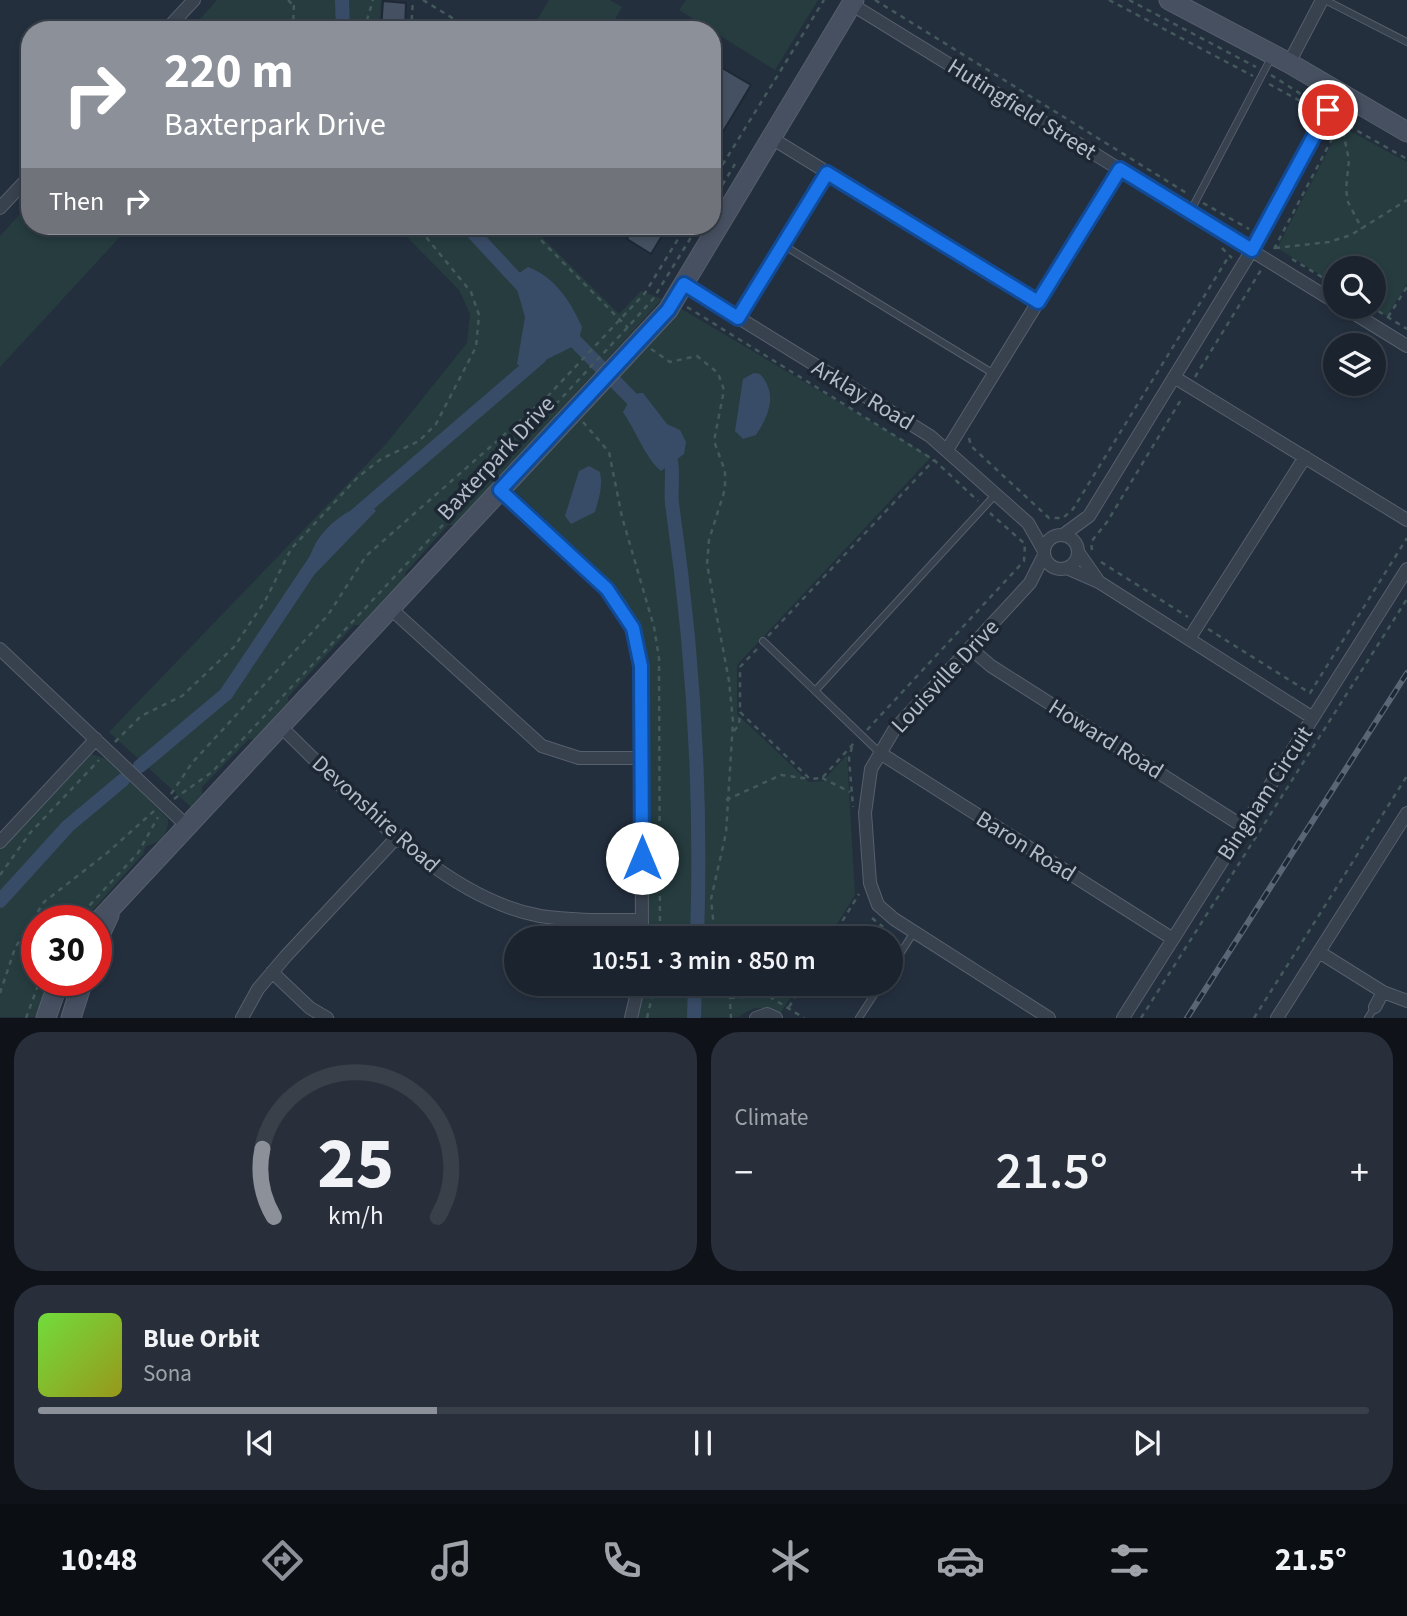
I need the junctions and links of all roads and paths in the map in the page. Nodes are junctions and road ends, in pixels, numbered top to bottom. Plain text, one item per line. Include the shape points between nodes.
1 (194, 0) edge
2 (288, 0) edge
3 (294, 0) edge
4 (373, 0) edge
5 (413, 0) edge
6 (423, 0) edge
7 (824, 0) edge
8 (875, 0) edge
9 (1169, 0) edge
10 (1324, 0) edge
11 (853, 2) edge
12 (293, 6) junction
13 (174, 21) edge
14 (293, 21) edge
15 (367, 21) edge
16 (412, 21) edge
17 (457, 21) edge
18 (1407, 42) edge
19 (1281, 59) junction
20 (1338, 92) junction
21 (1405, 127) edge
22 (773, 139) junction
23 (723, 163) joint
24 (721, 166) edge
25 (1120, 169) junction
26 (827, 173) junction
27 (21, 186) edge
28 (1197, 200) junction
29 (1407, 200) edge
30 (0, 208) edge
31 (1190, 212) junction
32 (721, 224) edge
33 (1362, 229) junction
34 (424, 235) edge
35 (536, 235) edge
36 (680, 235) edge
37 (692, 235) edge
38 (714, 235) edge
39 (1260, 235) junction
40 (783, 244) junction
41 (1216, 244) dead end
42 (1252, 250) junction
43 (1272, 251) junction
44 (1229, 256) junction
45 (1243, 265) junction
46 (1258, 274) junction
47 (1323, 279) edge
48 (684, 284) junction
49 (1407, 287) edge
50 (1323, 292) edge
51 (1038, 302) junction
52 (687, 307) dead end
53 (1388, 317) joint
54 (738, 318) junction
55 (1363, 319) edge
56 (620, 320) junction
57 (1407, 329) edge
58 (633, 333) junction
59 (1407, 346) edge
60 (994, 374) junction
61 (1174, 377) junction
62 (1189, 386) junction
63 (567, 406) junction
64 (969, 438) dead end
65 (947, 450) junction
66 (1305, 457) junction
67 (934, 460) junction
68 (500, 490) junction
69 (996, 494) junction
70 (984, 507) junction
71 (1089, 516) junction
72 (1407, 520) edge
73 (1028, 523) junction
74 (1059, 535) junction
75 (1407, 538) edge
76 (1078, 550) junction
77 (1044, 553) junction
78 (1064, 568) junction
79 (1407, 569) edge
80 (1099, 582) junction
81 (1030, 583) junction
82 (1407, 599) edge
83 (390, 608) junction
84 (1199, 624) junction
85 (1189, 639) junction
86 (763, 642) junction
87 (970, 648) junction
88 (0, 649) edge
89 (815, 691) junction
90 (740, 712) junction
91 (1313, 718) junction
92 (280, 726) junction
93 (732, 732) junction
94 (862, 736) junction
95 (96, 739) junction
96 (853, 744) junction
97 (107, 751) junction
98 (880, 753) junction
99 (641, 758) junction
100 (1407, 776) edge
101 (822, 778) junction
102 (810, 779) junction
103 (851, 793) junction
104 (726, 800) junction
105 (165, 805) junction
106 (1407, 813) edge
107 (853, 818) dead end
108 (187, 826) junction
109 (1244, 827) junction
110 (398, 836) junction
111 (0, 842) edge
112 (0, 875) edge
113 (858, 882) dead end
114 (859, 894) junction
115 (114, 904) joint
116 (90, 905) edge
117 (865, 905) dead end
118 (112, 908) edge
119 (870, 916) dead end
120 (642, 920) junction
121 (642, 926) edge
122 (714, 926) edge
123 (839, 926) edge
124 (910, 937) junction
125 (1172, 939) junction
126 (903, 948) edge
127 (1318, 952) junction
128 (272, 972) junction
129 (1383, 992) junction
130 (0, 993) edge
131 (34, 996) edge
132 (53, 996) edge
133 (78, 996) edge
134 (636, 996) edge
135 (652, 996) edge
136 (729, 996) edge
137 (796, 996) edge
138 (873, 996) edge
139 (1407, 1000) edge
140 (789, 1007) dead end
141 (1372, 1012) edge
142 (26, 1017) edge
143 (46, 1017) edge
144 (71, 1017) edge
145 (242, 1017) edge
146 (327, 1017) edge
147 (631, 1017) edge
148 (647, 1017) edge
149 (730, 1017) edge
150 (756, 1017) edge
151 (776, 1017) edge
152 (859, 1017) edge
153 (1049, 1017) edge
154 (1122, 1017) edge
155 (1141, 1017) edge
156 (1254, 1017) edge
157 (1277, 1017) edge

1 - 13 street
2 - 12 path
3 - 12 path
4 - 15 path
5 - 16 path
6 - 17 path
7 - 23 path
8 - 28 path
9 - 19 street
10 - 18 lane
10 - 19 street
11 - 22 street, Baxterpark Drive
11 - 25 street, Hutingfield Street
12 - 14 path
19 - 20 street
19 - 28 lane
20 - 21 street
20 - 39 street
22 - 26 street
22 - 32 street, Baxterpark Drive
23 - 24 path
25 - 31 street, Hutingfield Street
25 - 51 street
26 - 40 lane
26 - 51 street
27 - 30 street
28 - 31 lane
28 - 39 path
29 - 33 path
31 - 42 street, Hutingfield Street
33 - 43 path via 1329,242
33 - 43 path via 1348,202 1348,147 1341,122
34 - 97 path via 471,292 479,315 476,347 436,424 419,441 381,459 358,477 291,549 265,601 234,647 182,696 141,716
35 - 56 path
36 - 56 path via 645,293
37 - 58 path
38 - 48 street, Baxterpark Drive
39 - 42 street
39 - 43 path
40 - 54 lane
40 - 60 lane
41 - 44 path
42 - 43 street, Hutingfield Street
42 - 45 street
43 - 46 path
43 - 47 path
43 - 50 street, Hutingfield Street
44 - 45 path
44 - 64 path via 1073,509 1063,518 1049,518 971,446
45 - 46 path
45 - 61 street
46 - 62 path
48 - 54 street, Arklay Road
48 - 58 street, Baxterpark Drive via 668,310
49 - 53 path
51 - 60 street
52 - 67 path
53 - 57 path
54 - 65 street, Arklay Road
55 - 59 street
56 - 58 path
56 - 105 path via 525,418 366,556 328,615 192,763
58 - 63 street, Baxterpark Drive
58 - 63 path
58 - 93 path via 670,362 698,356 718,373 724,390 714,441 725,471 725,489 709,540 707,564 729,681
60 - 65 street
61 - 62 street
61 - 71 street
62 - 66 street
62 - 84 path via 1091,542 1092,556
63 - 68 street, Baxterpark Drive
63 - 105 path via 212,772
65 - 69 street, Arklay Road
66 - 72 street
66 - 84 street
67 - 70 path
67 - 86 path
68 - 83 street, Baxterpark Drive
68 - 99 street via 607,589 629,618 640,653
69 - 70 lane
69 - 73 street, Arklay Road
70 - 89 lane
70 - 94 path via 1025,544 1024,561
71 - 74 street
71 - 76 street
73 - 74 street, Arklay Road
73 - 77 street, Arklay Road
74 - 76 street via 1072,538
74 - 77 street via 1046,543
75 - 84 path via 1310,693
76 - 78 street via 1076,560
76 - 80 street
77 - 78 street via 1049,565
77 - 81 street, Louisville Drive
78 - 80 street
78 - 81 street, Louisville Drive
79 - 91 street, Bingham Circuit
80 - 85 street
81 - 87 street, Louisville Drive
82 - 155 path
83 - 92 street, Baxterpark Drive
83 - 99 street via 542,746 579,758
84 - 85 street
85 - 91 street
86 - 89 lane
86 - 90 path via 740,667
87 - 98 street, Louisville Drive via 894,730
87 - 109 street, Howard Road via 991,666
88 - 95 street
89 - 94 lane
90 - 93 path via 739,725
90 - 102 path
91 - 109 street, Bingham Circuit
92 - 108 street, Baxterpark Drive
92 - 110 street, Devonshire Road
93 - 104 path
94 - 96 path
94 - 98 lane
95 - 97 street
95 - 111 street
96 - 101 path
96 - 103 path
97 - 105 street
97 - 112 path via 30,833
98 - 124 street, Louisville Drive via 871,769 866,797 870,883 878,905
98 - 125 street, Baron Road
99 - 120 street
100 - 156 path
101 - 102 path
101 - 103 path
102 - 104 path via 781,775
103 - 107 path
104 - 122 path via 726,833 711,899
105 - 108 street
105 - 116 path via 138,853
105 - 130 path via 44,902 15,948
106 - 127 street
108 - 115 street, Baxterpark Drive
109 - 125 street, Bingham Circuit
110 - 120 street, Devonshire Road via 450,879 512,909 571,919
110 - 128 street
113 - 114 path
114 - 117 path
114 - 123 path
115 - 118 street, Baxterpark Drive
119 - 124 path
120 - 121 street
124 - 126 lane
124 - 153 street, Louisville Drive
125 - 154 street, Bingham Circuit
127 - 129 street
127 - 157 street
128 - 145 street
128 - 146 street via 310,1008
129 - 139 street
129 - 141 street
131 - 142 path
132 - 143 street
133 - 144 street
134 - 147 street
135 - 148 path
136 - 149 path
137 - 140 path
138 - 152 lane
150 - 151 street

